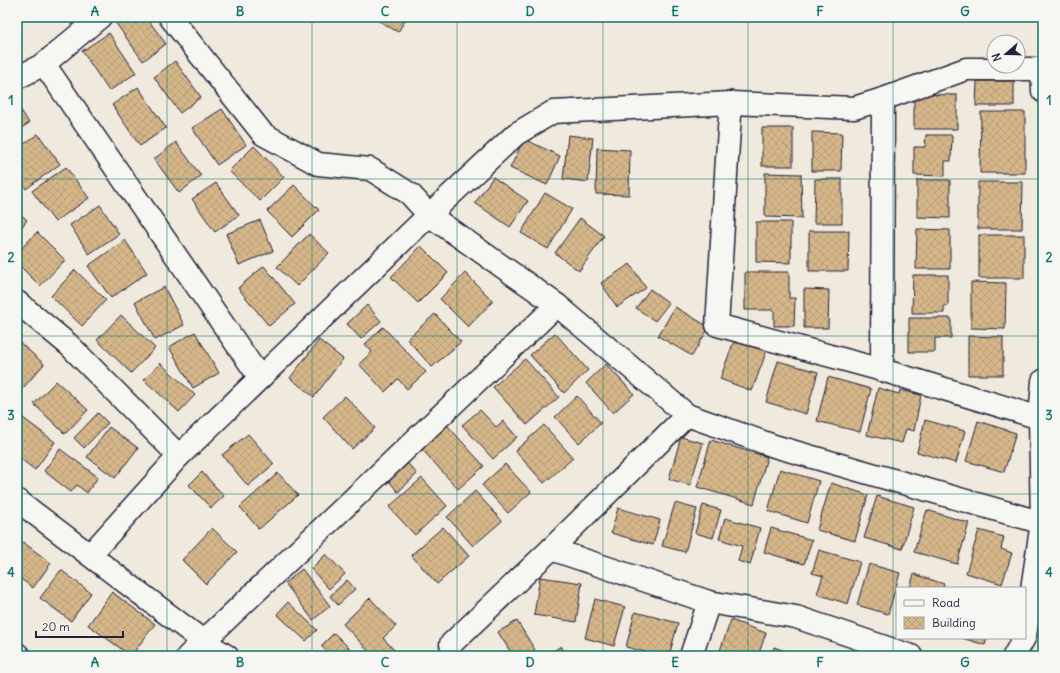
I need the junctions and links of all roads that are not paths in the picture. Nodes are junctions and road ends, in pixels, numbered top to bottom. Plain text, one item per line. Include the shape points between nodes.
1 (100, 17) edge
2 (170, 17) edge
3 (44, 64) junction
4 (1043, 69) edge
5 (17, 78) edge
6 (1043, 91) edge
7 (883, 99) junction
8 (731, 103) junction
9 (429, 215) junction
10 (17, 302) edge
11 (557, 305) junction
12 (882, 370) junction
13 (260, 378) junction
14 (1043, 381) edge
15 (687, 415) junction
16 (1040, 418) junction
17 (180, 456) junction
18 (17, 500) edge
19 (1042, 523) edge
20 (551, 549) junction
21 (90, 555) junction
22 (709, 602) junction
23 (1026, 630) edge
24 (1024, 639) edge
25 (195, 649) edge
26 (449, 652) edge
27 (227, 656) edge
28 (691, 656) edge
29 (911, 656) edge
30 (1014, 656) edge

1 - 3 street
2 - 9 street via 263,134 318,164 370,170 410,194
3 - 5 street
3 - 13 street
4 - 6 street
4 - 7 street via 966,69
7 - 8 street via 854,108
7 - 12 street
8 - 9 street via 553,112 516,134
8 - 12 street via 717,325
9 - 11 street
9 - 13 street
10 - 17 street via 69,346
11 - 15 street
11 - 25 street
12 - 16 street
13 - 17 street
14 - 16 street
15 - 19 street via 774,446
15 - 20 street
16 - 19 street
17 - 21 street
18 - 21 street
19 - 23 street
20 - 22 street
20 - 26 street
21 - 25 street
22 - 28 street
22 - 29 street via 796,617
24 - 30 street
25 - 27 street

